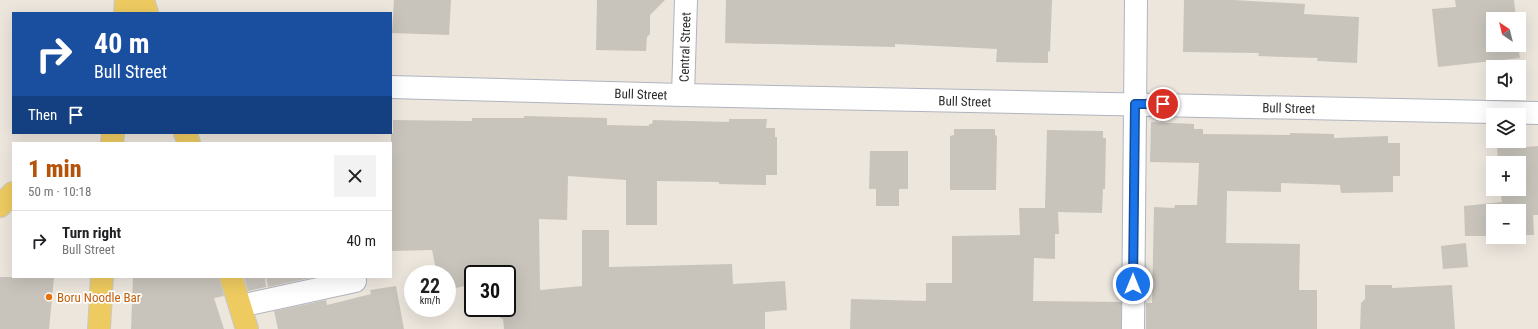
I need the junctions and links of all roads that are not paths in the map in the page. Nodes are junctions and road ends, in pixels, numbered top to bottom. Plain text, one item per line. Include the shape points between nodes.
1 (126, 0) edge
2 (143, 0) edge
3 (686, 0) edge
4 (1136, 0) edge
5 (124, 12) edge
6 (147, 12) edge
7 (392, 87) edge
8 (683, 95) junction
9 (1135, 104) junction
10 (1538, 113) edge
11 (12, 194) edge
12 (0, 206) edge
13 (102, 278) edge
14 (231, 278) edge
15 (355, 281) dead end
16 (240, 306) junction
17 (99, 329) edge
18 (247, 329) edge
19 (1133, 329) edge

1 - 5 main road
2 - 6 main road
3 - 8 street, Central Street
4 - 9 street
7 - 8 street, Bull Street
8 - 9 street, Bull Street
9 - 10 street, Bull Street
9 - 19 street
11 - 12 main road
13 - 17 main road
14 - 16 main road
15 - 16 street
16 - 18 main road

